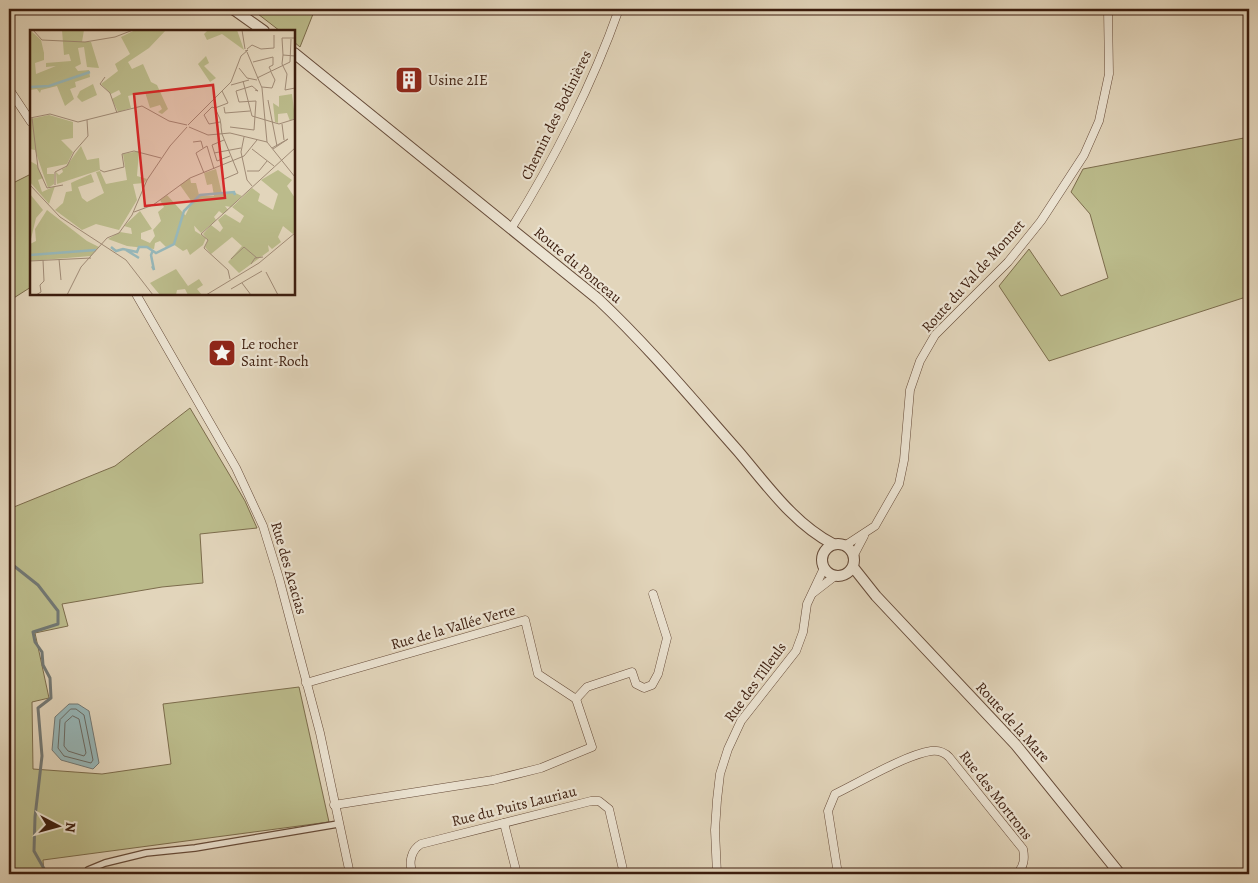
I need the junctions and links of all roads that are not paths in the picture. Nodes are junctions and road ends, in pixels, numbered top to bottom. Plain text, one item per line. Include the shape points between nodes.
1 (233, 9) edge
2 (619, 9) edge
3 (1108, 9) edge
4 (263, 30) edge
5 (295, 54) edge
6 (9, 89) edge
7 (30, 120) edge
8 (511, 230) junction
9 (137, 295) edge
10 (811, 532) junction
11 (865, 534) junction
12 (833, 544) junction
13 (846, 545) junction
14 (823, 554) junction
15 (854, 555) junction
16 (824, 568) junction
17 (850, 571) junction
18 (835, 576) junction
19 (653, 594) dead end
20 (811, 594) junction
21 (306, 683) junction
22 (576, 699) junction
23 (334, 805) junction
24 (504, 823) junction
25 (338, 824) junction
26 (86, 874) edge
27 (350, 874) edge
28 (413, 874) edge
29 (517, 874) edge
30 (624, 874) edge
31 (717, 874) edge
32 (838, 874) edge
33 (1017, 874) edge
34 (1120, 874) edge

1 - 4 street
2 - 8 street, Chemin des Bodinières via 594,74
3 - 11 street, Route du Val de Monnet via 1109,74 1098,121 1084,155 1042,221 1008,262 935,335 920,361 910,390 899,484 875,526
5 - 8 street, Route du Ponceau
6 - 7 street
8 - 10 street, Route du Ponceau via 598,299 640,339
9 - 21 street, Rue des Acacias via 251,497 279,578
10 - 12 street, Route du Ponceau
10 - 14 street, Route du Ponceau
11 - 13 street, Route du Val de Monnet
11 - 15 street, Route du Val de Monnet
12 - 13 street
12 - 14 street
13 - 15 street
14 - 16 street
15 - 17 street
16 - 18 street
16 - 20 street, Rue des Tilleuls
17 - 18 street
17 - 34 street, Route de la Mare via 1016,745
18 - 20 street
19 - 22 street via 667,638 652,685 644,688 636,684 632,672 587,687
20 - 31 street, Rue des Tilleuls via 796,651 741,721 728,749 720,774 717,800
21 - 22 street, Rue de la Vallée Verte via 525,620 538,674
21 - 23 street, Rue des Acacias
22 - 23 street via 592,747 541,768 493,780
23 - 25 street, Rue des Acacias
24 - 28 street, Rue du Puits Lauriau via 421,844 414,848 411,856
24 - 29 street
24 - 30 street, Rue du Puits Lauriau via 590,800 599,801 609,808
25 - 26 street via 146,853 105,863
25 - 27 street, Rue des Acacias
32 - 33 street, Rue des Mortrons via 828,811 835,794 931,751 950,757 1022,849 1022,868

